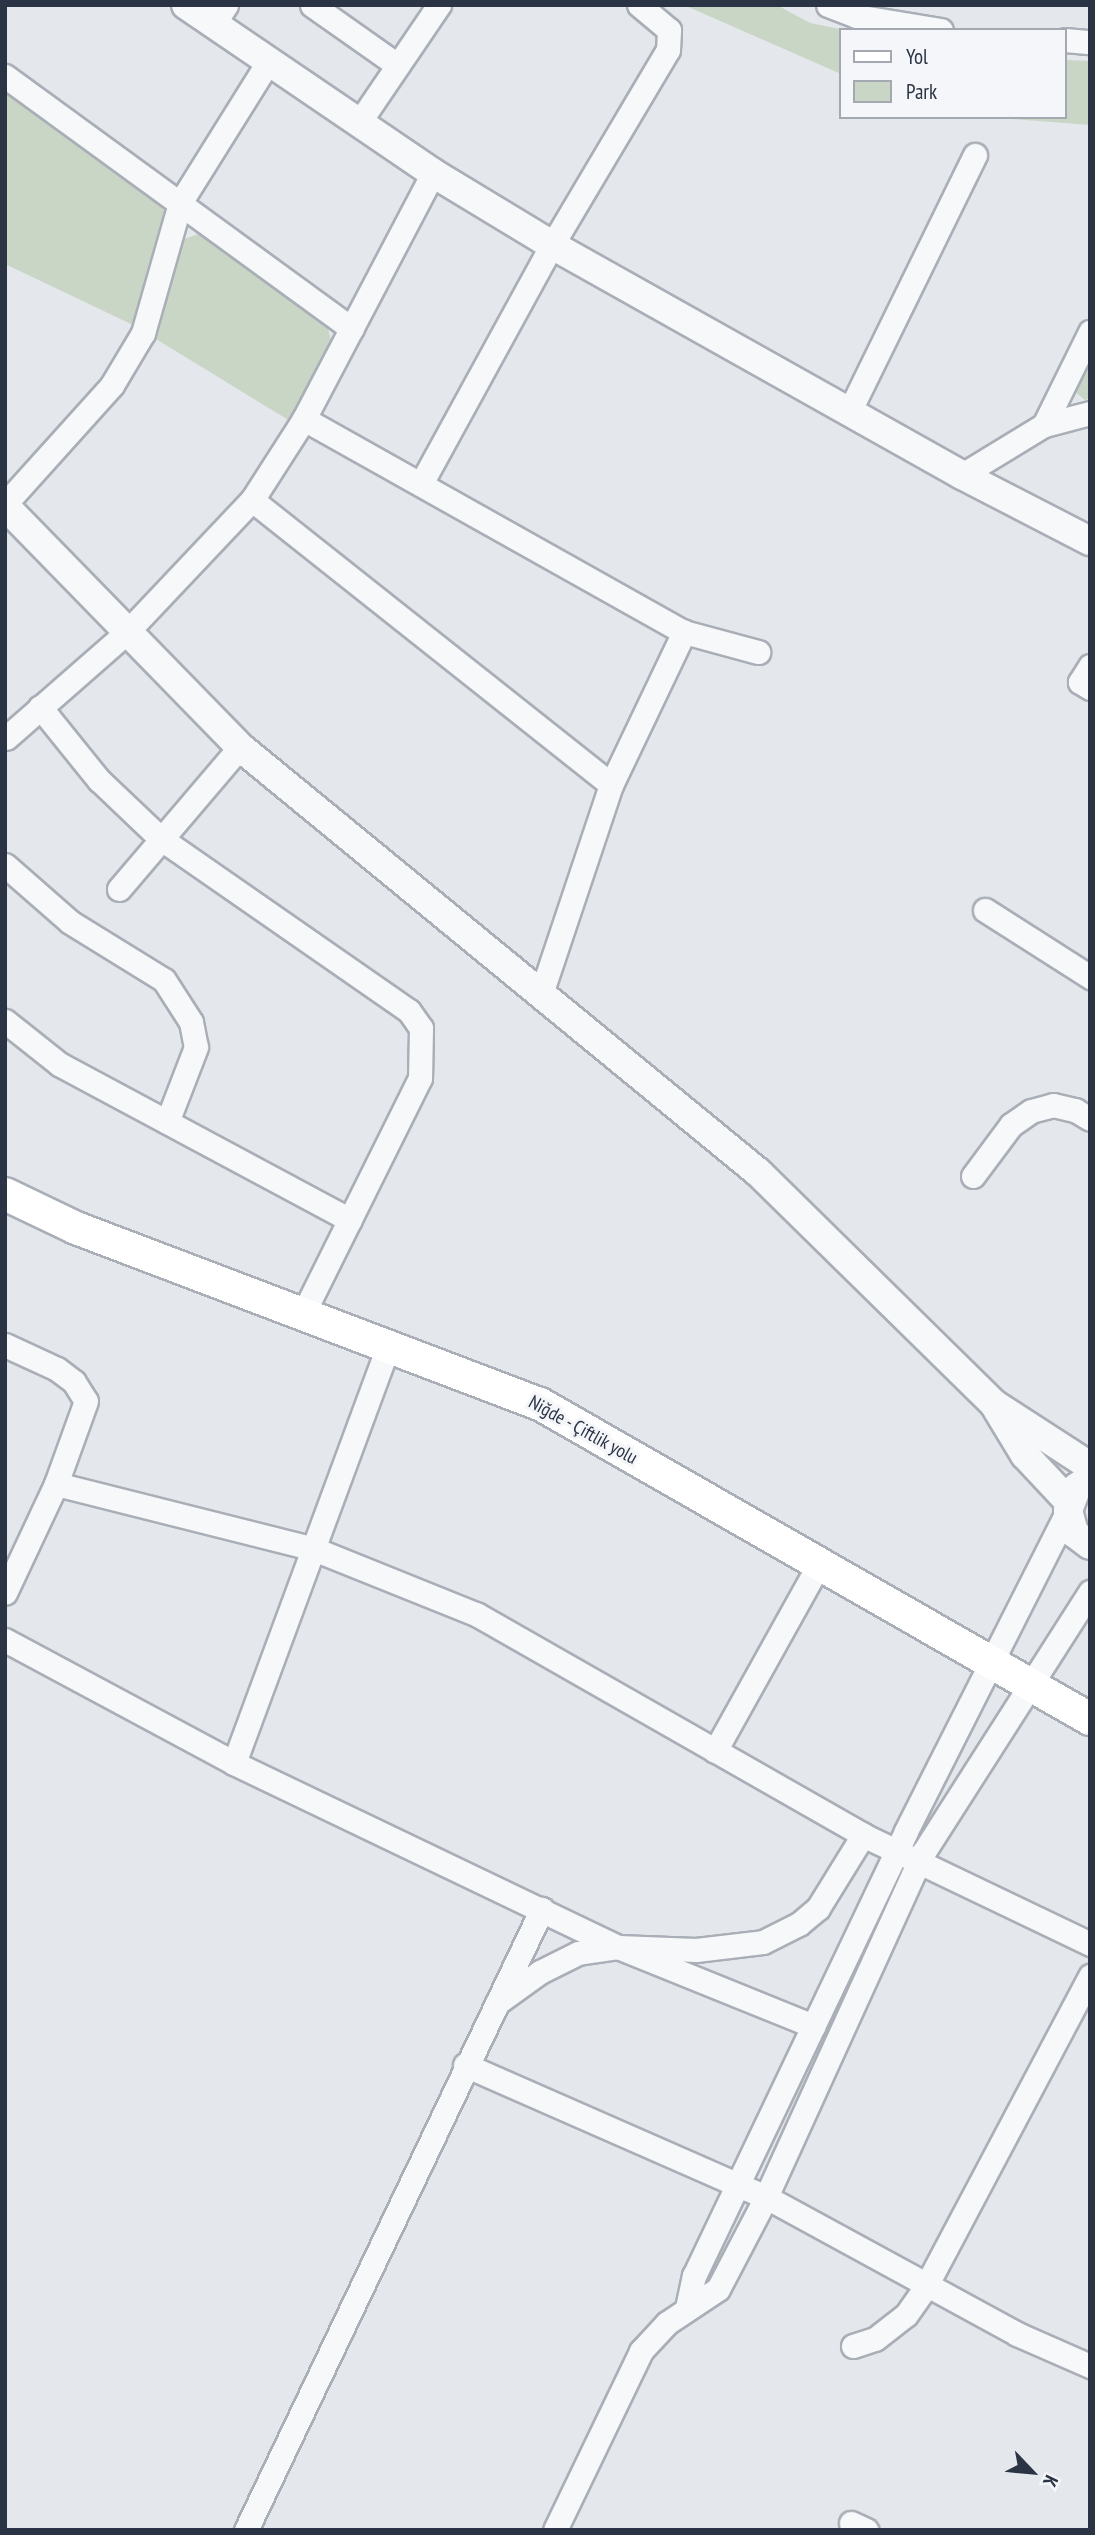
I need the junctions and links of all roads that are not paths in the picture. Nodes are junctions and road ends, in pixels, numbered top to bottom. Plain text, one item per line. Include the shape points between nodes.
1 (186, 5) edge
2 (312, 5) edge
3 (439, 5) edge
4 (639, 5) edge
5 (828, 5) edge
6 (219, 15) edge
7 (929, 28) edge
8 (1067, 40) edge
9 (1090, 42) edge
10 (267, 64) junction
11 (397, 65) junction
12 (5, 76) edge
13 (358, 124) junction
14 (975, 155) dead end
15 (433, 173) junction
16 (180, 203) junction
17 (552, 245) junction
18 (352, 329) junction
19 (1090, 332) edge
20 (850, 410) junction
21 (1090, 413) edge
22 (304, 419) junction
23 (1044, 425) junction
24 (962, 475) junction
25 (422, 482) junction
26 (252, 500) junction
27 (5, 505) edge
28 (1090, 541) edge
29 (127, 632) junction
30 (684, 632) junction
31 (758, 652) dead end
32 (1090, 666) edge
33 (1090, 688) edge
34 (40, 707) junction
35 (6, 738) edge
36 (240, 747) junction
37 (611, 785) junction
38 (160, 838) junction
39 (5, 865) edge
40 (119, 888) dead end
41 (985, 910) dead end
42 (1090, 977) edge
43 (542, 991) junction
44 (5, 1021) edge
45 (1090, 1119) edge
46 (167, 1122) junction
47 (972, 1176) dead end
48 (5, 1194) edge
49 (350, 1220) junction
50 (303, 1314) junction
51 (5, 1345) edge
52 (388, 1346) junction
53 (994, 1404) junction
54 (1090, 1466) edge
55 (1090, 1478) edge
56 (56, 1484) junction
57 (1069, 1506) junction
58 (1090, 1545) edge
59 (314, 1549) junction
60 (819, 1564) junction
61 (1090, 1592) edge
62 (5, 1593) edge
63 (5, 1640) edge
64 (990, 1662) junction
65 (1033, 1687) junction
66 (1090, 1718) edge
67 (715, 1751) junction
68 (234, 1763) junction
69 (863, 1835) junction
70 (897, 1851) junction
71 (919, 1861) junction
72 (542, 1909) junction
73 (1090, 1944) edge
74 (618, 1947) junction
75 (1090, 1976) edge
76 (495, 2005) junction
77 (814, 2026) junction
78 (465, 2065) junction
79 (738, 2185) junction
80 (766, 2197) junction
81 (926, 2286) junction
82 (687, 2308) junction
83 (853, 2346) dead end
84 (1090, 2366) edge
85 (246, 2530) edge
86 (555, 2530) edge

1 - 6 street
2 - 11 street
3 - 11 street
4 - 17 street via 669,30 668,50
5 - 7 street via 856,16
6 - 10 street
8 - 9 street
10 - 13 street
10 - 16 street
11 - 13 street
12 - 16 street
13 - 15 street
14 - 20 street
15 - 17 street
15 - 18 street
16 - 18 street
16 - 27 street via 143,333 112,385
17 - 20 street
17 - 25 street
18 - 22 street
19 - 23 street
20 - 24 street
21 - 23 street
22 - 25 street
22 - 26 street
23 - 24 street
24 - 28 street
25 - 30 street
26 - 29 street
26 - 37 street
27 - 29 street
29 - 34 street
29 - 36 street
30 - 31 street
30 - 37 street
32 - 33 street via 1080,682
34 - 35 street
34 - 38 street via 99,780
36 - 38 street
36 - 43 street
37 - 43 street
38 - 40 street
38 - 49 street via 409,1011 421,1028 420,1078
39 - 46 street via 71,922 164,980 178,1001 191,1022 196,1047
41 - 42 street
43 - 53 street via 760,1173
44 - 46 street via 59,1064
45 - 47 street via 1053,1105 1031,1111 1011,1125
46 - 49 street
48 - 50 main road, Niğde - Çiftlik yolu via 76,1227
49 - 50 street
50 - 52 main road, Niğde - Çiftlik yolu
51 - 56 street via 65,1376 86,1401
52 - 59 street
52 - 60 main road, Niğde - Çiftlik yolu via 540,1404
53 - 54 street
53 - 57 street via 1025,1455
55 - 57 street via 1077,1487
56 - 59 street
56 - 62 street
57 - 58 street via 1074,1533
57 - 64 street
59 - 67 street via 476,1614
59 - 68 street
60 - 64 main road, Niğde - Çiftlik yolu
60 - 67 street
61 - 65 street
63 - 68 street
64 - 65 main road, Niğde - Çiftlik yolu
64 - 70 street
65 - 66 main road, Niğde - Çiftlik yolu
65 - 71 street
67 - 69 street
68 - 72 street
69 - 70 street
69 - 74 street via 817,1908 799,1924 763,1942 695,1950
70 - 71 street
70 - 77 street
71 - 73 street
71 - 80 street
72 - 74 street
72 - 76 street
74 - 76 street via 578,1953 558,1962
74 - 77 street
75 - 81 street
76 - 78 street
77 - 79 street
78 - 79 street
78 - 85 street
79 - 80 street
79 - 82 street via 694,2276
80 - 81 street
80 - 82 street via 718,2289
81 - 83 street via 906,2315 875,2339
81 - 84 street
82 - 86 street via 642,2351

